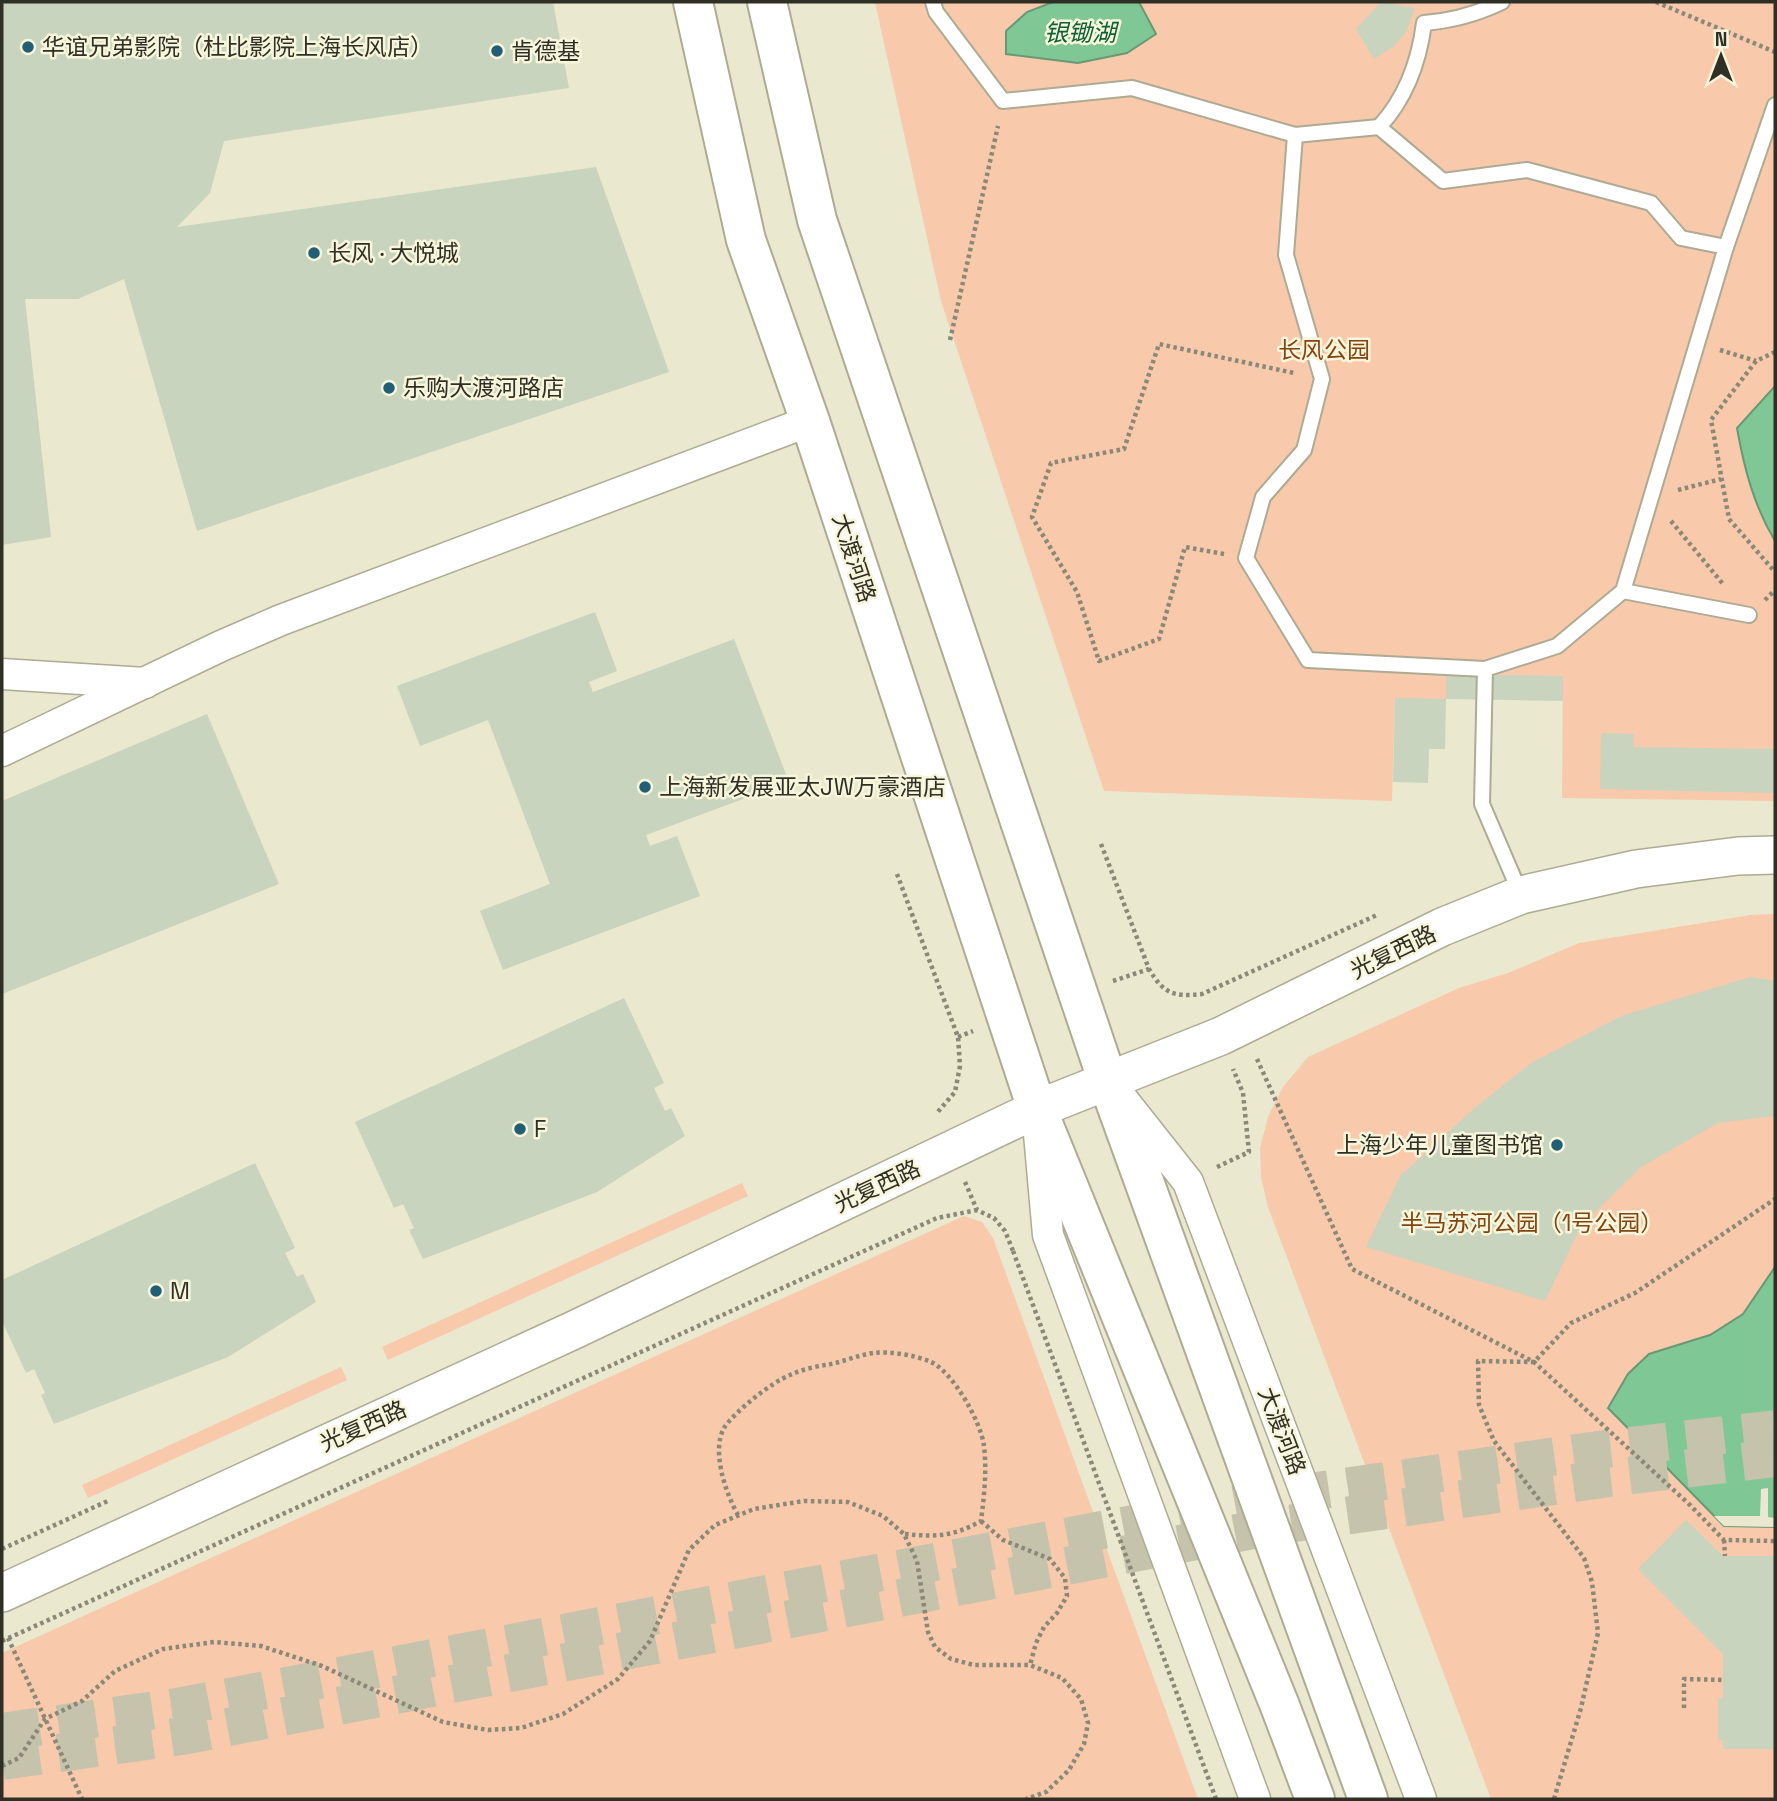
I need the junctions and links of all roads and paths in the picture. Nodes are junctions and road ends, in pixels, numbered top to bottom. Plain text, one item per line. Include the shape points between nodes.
1 (693, 2) edge
2 (767, 2) edge
3 (933, 2) edge
4 (1502, 2) edge
5 (1656, 2) edge
6 (1775, 52) edge
7 (1003, 101) junction
8 (1775, 105) edge
9 (1378, 127) junction
10 (1295, 135) junction
11 (1726, 247) junction
12 (950, 340) dead end
13 (1697, 343) junction
14 (1775, 352) edge
15 (1756, 360) junction
16 (1322, 379) junction
17 (810, 421) junction
18 (1721, 479) junction
19 (1652, 498) junction
20 (1246, 558) junction
21 (1775, 572) edge
22 (1623, 591) junction
23 (1749, 615) joint
24 (1485, 669) junction
25 (2, 674) edge
26 (147, 683) junction
27 (2, 751) edge
28 (1101, 844) dead end
29 (1775, 855) edge
30 (897, 874) dead end
31 (1521, 895) junction
32 (1379, 915) dead end
33 (1242, 1026) junction
34 (1108, 1082) junction
35 (1037, 1109) junction
36 (925, 1120) dead end
37 (1775, 1199) edge
38 (977, 1210) dead end
39 (1013, 1251) dead end
40 (1534, 1362) junction
41 (114, 1498) dead end
42 (738, 1515) junction
43 (981, 1521) junction
44 (904, 1534) junction
45 (1724, 1540) junction
46 (1775, 1541) edge
47 (2, 1549) edge
48 (1724, 1556) dead end
49 (2, 1593) edge
50 (5, 1639) edge
51 (1030, 1665) junction
52 (1724, 1679) dead end
53 (1684, 1708) dead end
54 (45, 1719) junction
55 (2, 1766) edge
56 (82, 1799) edge
57 (1026, 1799) edge
58 (1216, 1799) edge
59 (1255, 1799) edge
60 (1315, 1799) edge
61 (1367, 1799) edge
62 (1421, 1799) edge
63 (1554, 1799) edge

1 - 17 main road, 大渡河路 via 746,240
2 - 34 main road, 大渡河路 via 817,220
3 - 7 lane
4 - 9 lane via 1446,21 1424,23 1420,53 1407,84 1393,112
5 - 6 path
7 - 10 lane via 1132,88
7 - 12 path
8 - 11 lane
9 - 10 lane
9 - 11 lane via 1443,181 1527,170 1651,203 1681,238
10 - 16 lane via 1286,255
11 - 13 lane
13 - 15 path
13 - 19 lane
14 - 15 path
15 - 18 path via 1712,420
16 - 20 lane via 1304,450 1263,497
16 - 20 path via 1159,344 1124,449 1051,463 1031,517 1077,592 1099,661 1159,639 1185,547
17 - 26 street via 281,620
17 - 35 main road, 大渡河路
18 - 19 path
18 - 21 path via 1728,519
19 - 22 lane
19 - 23 path
20 - 24 lane via 1308,660
22 - 23 lane
22 - 24 lane via 1557,646
24 - 31 lane via 1482,804
25 - 26 street
26 - 27 street
28 - 32 path via 1149,969 1159,987 1179,996 1202,994
29 - 31 street, 光复西路 via 1636,869
30 - 36 path via 958,1037 960,1066 955,1092 937,1114
31 - 33 street, 光复西路 via 1442,927
33 - 34 street, 光复西路
33 - 40 path via 1352,1269
34 - 35 street, 光复西路
34 - 61 main road, 大渡河路
34 - 62 street, 大渡河路 via 1188,1182
35 - 49 street, 光复西路 via 574,1330
35 - 59 street, 大渡河路 via 1048,1235
35 - 60 main road, 大渡河路
37 - 40 path via 1635,1293 1571,1323
38 - 50 path via 937,1218
39 - 58 path
40 - 45 path
40 - 63 path via 1478,1361 1479,1405 1494,1441 1584,1558 1592,1582 1598,1633
41 - 47 path
42 - 43 path via 723,1479 719,1453 723,1429 750,1401 789,1375 874,1353 933,1363 971,1407 984,1445
42 - 44 path via 804,1501 849,1502 883,1516
42 - 54 path via 715,1525 689,1550 650,1642 618,1679 563,1714 521,1728 488,1730 443,1722 323,1666 261,1646 214,1642 163,1648 115,1671 82,1701
43 - 44 path via 940,1537
43 - 51 path via 1003,1540 1050,1559 1065,1578 1067,1596 1044,1627
44 - 51 path via 917,1561 928,1632 935,1647 951,1659 974,1665
45 - 46 path
45 - 48 path
50 - 54 path
51 - 57 path via 1062,1678 1081,1699 1088,1723 1084,1744 1069,1770 1046,1792
52 - 53 path via 1684,1679
54 - 55 path via 19,1758
54 - 56 path

